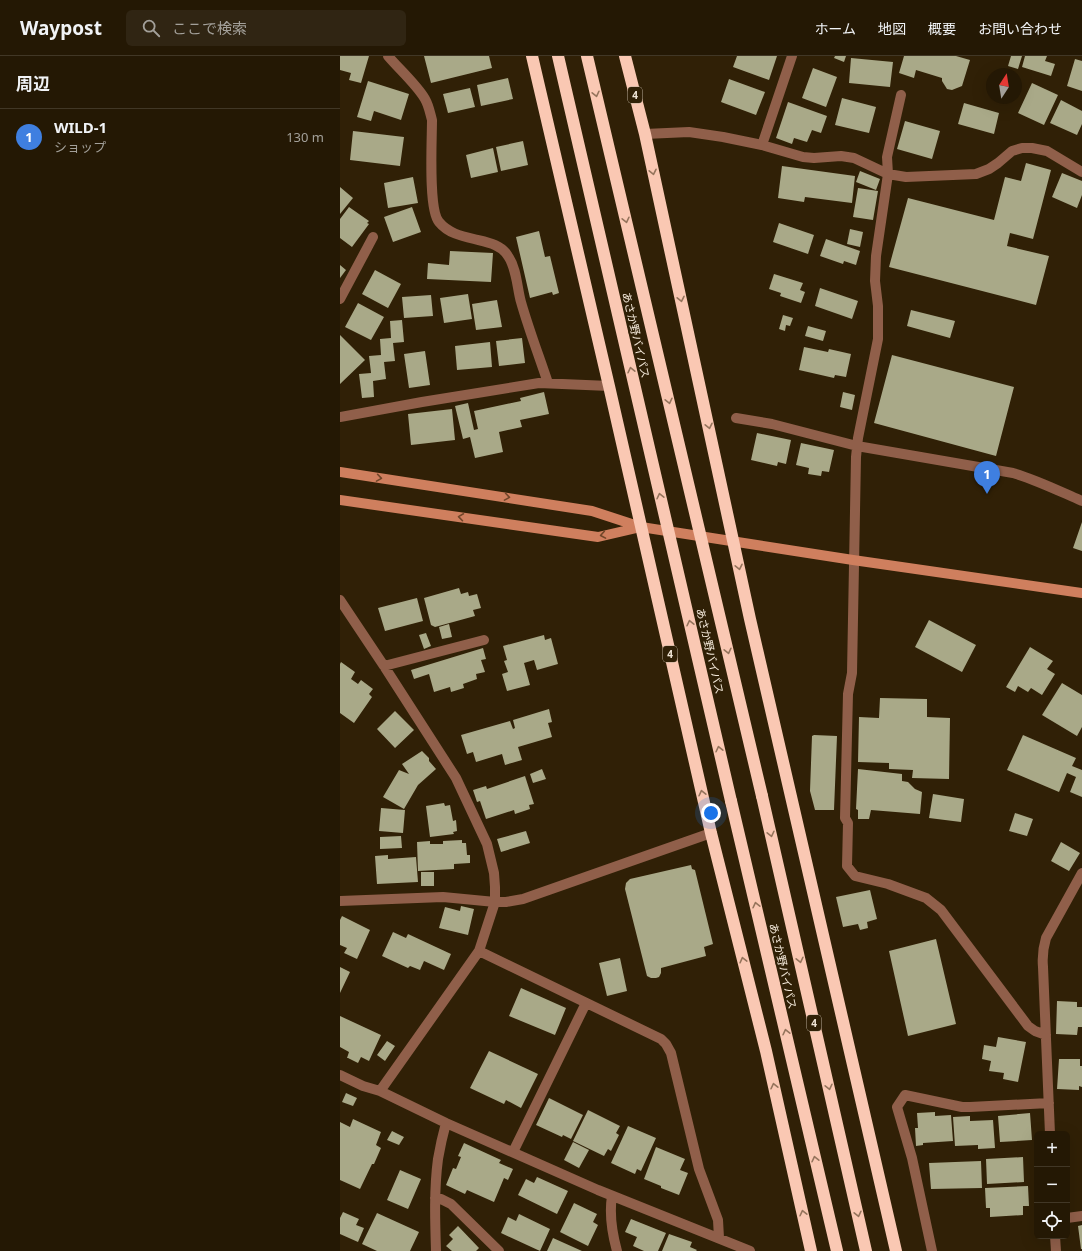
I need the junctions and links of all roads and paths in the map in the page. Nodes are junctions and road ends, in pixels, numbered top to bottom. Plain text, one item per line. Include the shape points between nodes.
1 (388, 56) edge
2 (532, 56) edge
3 (558, 56) edge
4 (587, 56) edge
5 (625, 56) edge
6 (792, 56) edge
7 (901, 95) dead end
8 (645, 134) junction
9 (762, 145) junction
10 (1082, 172) edge
11 (888, 174) junction
12 (373, 237) dead end
13 (340, 299) edge
14 (548, 383) junction
15 (609, 386) junction
16 (340, 417) edge
17 (736, 418) dead end
18 (857, 446) junction
19 (340, 472) edge
20 (340, 500) edge
21 (1082, 501) edge
22 (641, 527) junction
23 (734, 541) junction
24 (853, 560) junction
25 (1082, 593) edge
26 (340, 600) edge
27 (484, 640) dead end
28 (384, 666) junction
29 (711, 833) junction
30 (1082, 873) edge
31 (340, 901) edge
32 (495, 902) junction
33 (479, 951) junction
34 (586, 1003) junction
35 (1046, 1035) junction
36 (340, 1075) edge
37 (380, 1091) junction
38 (1049, 1104) junction
39 (446, 1123) junction
40 (1050, 1131) edge
41 (513, 1152) junction
42 (612, 1196) junction
43 (435, 1198) junction
44 (1082, 1216) edge
45 (1070, 1218) edge
46 (719, 1238) junction
47 (1055, 1239) edge
48 (436, 1251) edge
49 (499, 1251) edge
50 (617, 1251) edge
51 (750, 1251) edge
52 (811, 1251) edge
53 (837, 1251) edge
54 (866, 1251) edge
55 (896, 1251) edge
56 (932, 1251) edge
57 (1056, 1251) edge

1 - 14 street via 426,100 432,120 432,191 438,221 450,232 497,246 509,256 521,303
2 - 15 highway, 4
53 -> 3 highway, あさか野バイパス, bridge
4 -> 54 highway, あさか野バイパス / 4, bridge via 762,796
5 - 8 highway, 4
6 - 9 street
7 - 11 street via 886,157
8 - 9 street via 689,132
8 -> 23 highway, 4
9 - 11 street via 803,157 854,158
10 - 11 street via 1047,151 1022,148 1012,151 989,169 976,174 906,177
11 - 18 street via 876,256 878,340
12 - 13 street
14 - 15 street
14 - 16 street
15 - 22 highway, 4
17 - 18 street via 772,424
18 - 21 street via 1013,473 1046,484
18 - 24 street
19 -> 22 street via 592,510
22 -> 20 street via 598,537
22 - 23 street
29 -> 22 highway, 4
23 - 24 street
23 -> 55 highway, 4
24 - 25 street
24 - 35 street via 852,673 848,694 845,818 848,823 847,866 855,876 888,884 926,898 941,910 1028,1026
26 - 28 street
27 - 28 street
28 - 32 street via 456,778 476,818 492,861
29 - 32 street via 522,899
52 -> 29 highway, 4 via 766,1051
30 - 35 street via 1046,938 1043,949
31 - 32 street via 443,897
32 - 33 street
33 - 34 street
33 - 37 street
34 - 41 street
34 - 46 street via 661,1039 669,1048 699,1169 718,1220
35 - 38 street
36 - 37 street
37 - 39 street
38 - 40 street
38 - 56 street via 962,1107 905,1095 897,1108 912,1158
39 - 41 street
39 - 43 street via 438,1157
41 - 42 street
42 - 46 street
42 - 50 street via 612,1233
43 - 48 street
43 - 49 street via 451,1204
44 - 45 street
46 - 51 street
47 - 57 street

